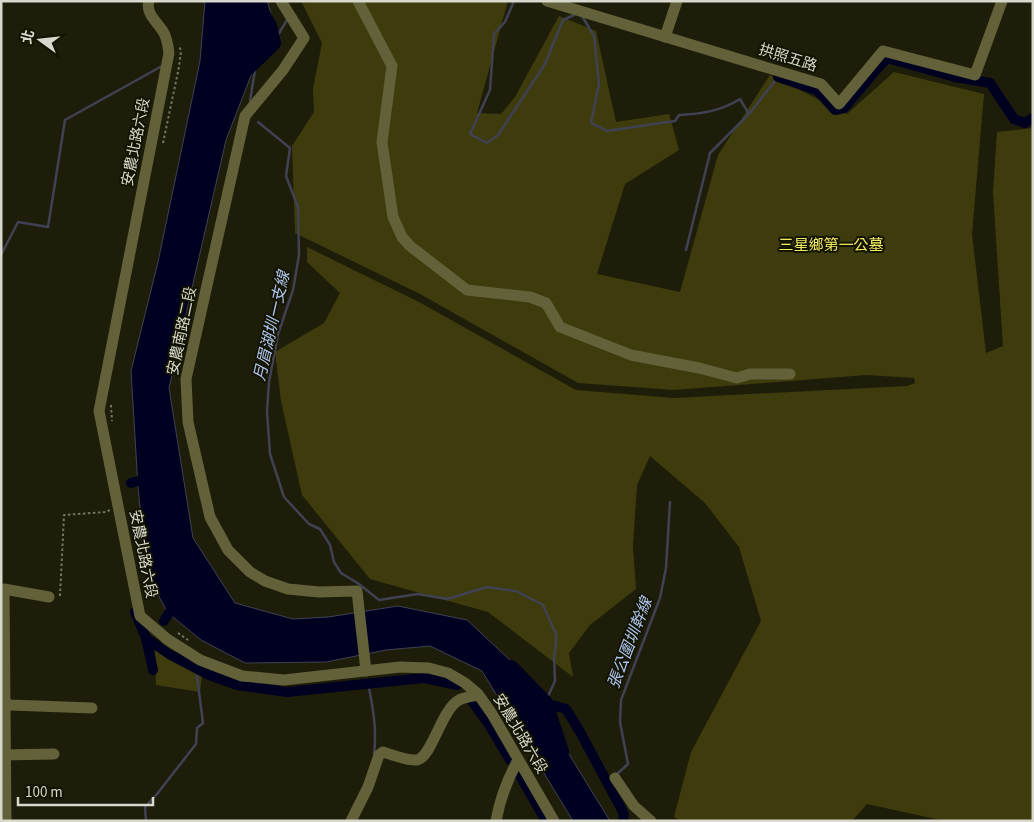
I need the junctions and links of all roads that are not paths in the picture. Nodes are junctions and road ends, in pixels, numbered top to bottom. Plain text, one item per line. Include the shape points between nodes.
1 (149, 1) edge
2 (281, 1) edge
3 (358, 1) edge
4 (546, 1) edge
5 (676, 1) edge
6 (1002, 1) edge
7 (665, 37) junction
8 (790, 374) dead end
9 (49, 597) road end
10 (3, 642) edge
11 (366, 671) junction
12 (478, 695) junction
13 (3, 701) edge
14 (92, 708) dead end
15 (54, 754) dead end
16 (3, 755) edge
17 (518, 760) junction
18 (615, 778) dead end
19 (6, 821) edge
20 (351, 821) edge
21 (496, 821) edge
22 (554, 821) edge
23 (651, 821) edge

1 - 11 street, 安農北路六段 via 149,12 168,41 169,53 99,411 140,616 200,660 242,676 284,680
2 - 11 street, 安農南路二段 via 304,38 283,70 245,116 186,379 188,422 210,517 228,550 250,572 288,589 357,591
3 - 8 street via 392,66 382,142 393,217 410,246 467,290 530,297 546,303 560,327 631,355 737,378 750,374
4 - 7 street, 拱照五路
5 - 7 street
6 - 7 street, 拱照五路 via 976,75 883,52 839,104 821,84
9 - 10 street via 4,589
10 - 13 street
11 - 12 street, 安農北路六段 via 429,668 448,673
12 - 17 street, 安農北路六段
12 - 20 street via 459,701 451,708 423,757 417,760 383,752 379,755
13 - 14 street via 10,705
13 - 16 street
15 - 16 street
16 - 19 street
17 - 21 street via 507,781
17 - 22 street, 安農北路六段
18 - 23 street via 634,806

